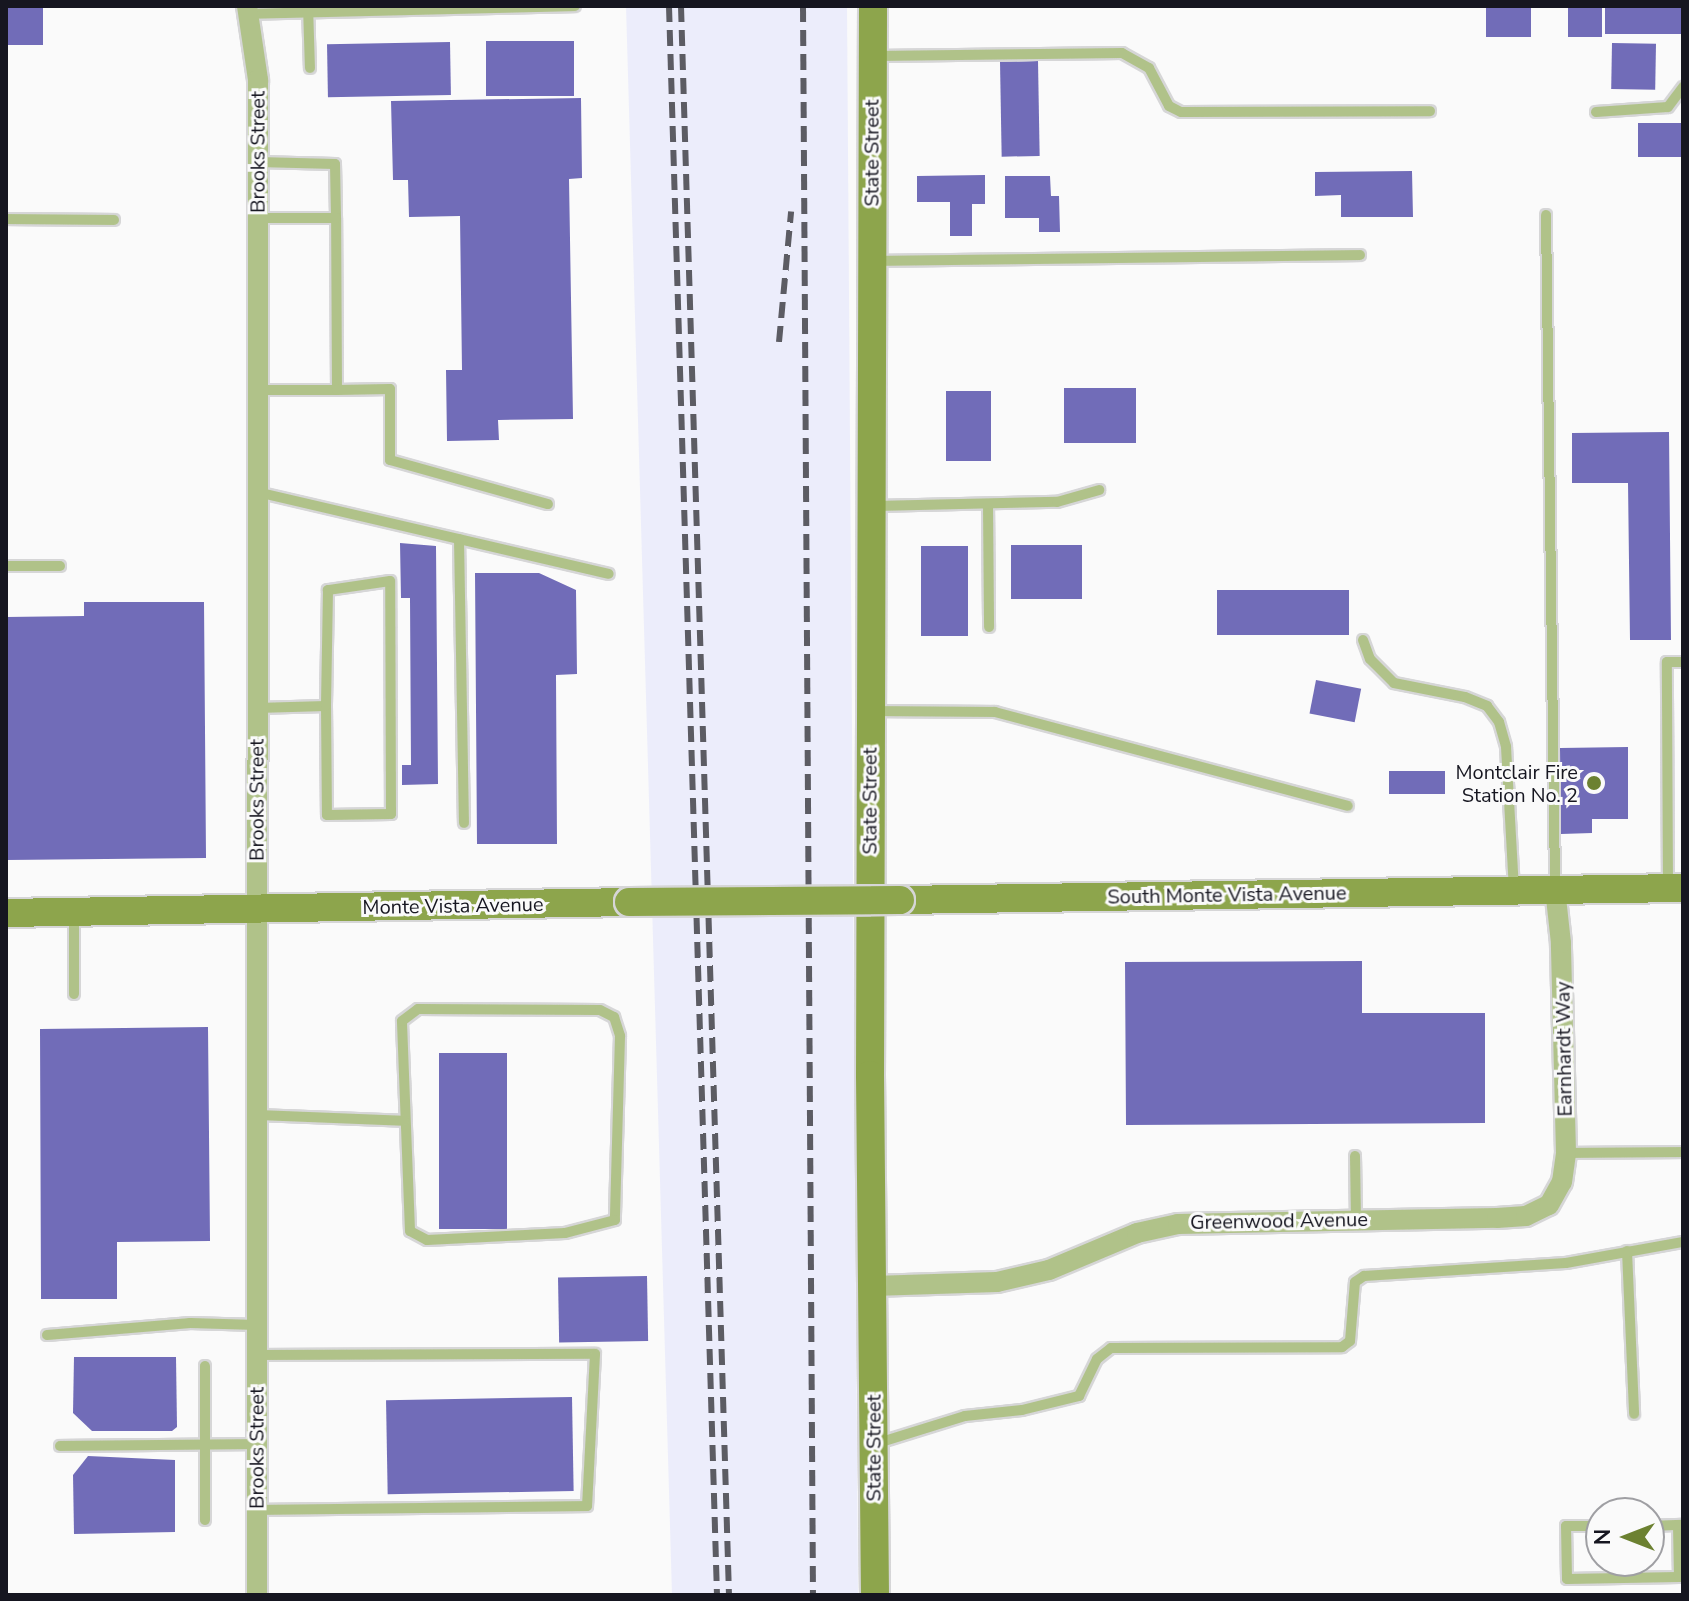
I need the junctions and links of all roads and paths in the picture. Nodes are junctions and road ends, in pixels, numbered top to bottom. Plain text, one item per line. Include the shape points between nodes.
1 (575, 6) edge
2 (873, 6) edge
3 (452, 8) edge
4 (248, 10) edge
5 (308, 10) edge
6 (873, 56) junction
7 (310, 68) dead end
8 (1683, 87) edge
9 (1430, 111) dead end
10 (1596, 112) dead end
11 (258, 162) junction
12 (1546, 215) dead end
13 (258, 218) junction
14 (336, 218) junction
15 (6, 219) edge
16 (114, 220) dead end
17 (1360, 255) dead end
18 (872, 261) junction
19 (257, 390) junction
20 (337, 390) junction
21 (1099, 490) dead end
22 (257, 492) junction
23 (548, 504) dead end
24 (988, 504) junction
25 (870, 506) junction
26 (459, 539) junction
27 (6, 566) edge
28 (60, 566) dead end
29 (609, 574) dead end
30 (989, 627) dead end
31 (1363, 640) dead end
32 (1683, 662) edge
33 (326, 706) junction
34 (257, 708) junction
35 (870, 711) junction
36 (1348, 806) dead end
37 (464, 823) dead end
38 (1676, 888) edge
39 (1555, 889) junction
40 (1515, 891) junction
41 (900, 900) joint
42 (257, 911) junction
43 (6, 913) edge
44 (74, 913) junction
45 (74, 994) dead end
46 (257, 1115) junction
47 (404, 1121) junction
48 (1683, 1152) edge
49 (1566, 1153) junction
50 (1355, 1156) dead end
51 (1549, 1205) joint
52 (1356, 1219) junction
53 (1683, 1242) edge
54 (1627, 1251) junction
55 (873, 1286) junction
56 (257, 1325) junction
57 (47, 1335) dead end
58 (257, 1355) junction
59 (205, 1366) dead end
60 (1634, 1414) dead end
61 (205, 1444) junction
62 (257, 1444) junction
63 (874, 1444) junction
64 (60, 1446) dead end
65 (257, 1510) junction
66 (205, 1520) dead end
67 (1681, 1525) edge
68 (1585, 1526) edge
69 (257, 1595) edge
70 (875, 1595) edge

1 - 3 lane
2 - 6 main road, State Street
3 - 5 lane
4 - 5 lane
4 - 11 street, Brooks Street via 258,80
5 - 7 lane
6 - 9 lane via 1122,53 1149,68 1169,106 1181,112
6 - 18 main road, State Street
8 - 10 lane via 1668,107
11 - 13 street, Brooks Street
11 - 14 lane via 335,164
12 - 39 lane
13 - 14 lane
13 - 19 street, Brooks Street
14 - 20 lane
15 - 16 lane
17 - 18 lane
18 - 25 main road, State Street
19 - 20 lane
19 - 22 street, Brooks Street
20 - 23 lane via 390,389 390,460
21 - 24 lane via 1057,502
22 - 26 lane
22 - 34 street, Brooks Street
24 - 25 lane
24 - 30 lane
25 - 35 main road, State Street
26 - 29 lane
26 - 37 lane
27 - 28 lane
31 - 40 lane via 1370,659 1394,683 1465,697 1487,706 1499,722 1506,747
32 - 38 lane via 1667,662
33 - 33 lane via 327,815 391,814 390,581 328,590
33 - 34 lane
34 - 42 street, Brooks Street
35 - 36 lane via 995,712
35 - 55 main road, State Street
38 - 39 main road
39 - 40 main road, South Monte Vista Avenue
39 - 49 street, Earnhardt Way
40 - 41 main road, South Monte Vista Avenue
41 - 42 main road, Monte Vista Avenue, bridge
42 - 44 main road, Monte Vista Avenue
42 - 46 street, Brooks Street
43 - 44 main road, Monte Vista Avenue
44 - 45 lane
46 - 47 lane
46 - 56 street, Brooks Street
47 - 47 lane via 402,1021 408,1013 568,1009 600,1010 614,1017 620,1052 617,1194 611,1224 565,1233 419,1238 408,1226
48 - 49 lane
49 - 51 street, Earnhardt Way via 1562,1182
50 - 52 lane
51 - 52 street, Greenwood Avenue via 1526,1216
52 - 55 street, Greenwood Avenue via 1178,1224 1137,1233 1049,1270 997,1282
53 - 54 lane
54 - 60 lane
54 - 63 lane via 1566,1263 1364,1276 1355,1282 1350,1341 1342,1347 1111,1348 1097,1359 1079,1396 965,1416
55 - 63 main road, State Street
56 - 57 lane via 190,1323
56 - 58 street, Brooks Street
58 - 62 street, Brooks Street
58 - 65 lane via 595,1354 587,1506
59 - 61 lane
61 - 62 lane
61 - 64 lane
61 - 66 lane
62 - 65 street, Brooks Street
63 - 70 main road, State Street
65 - 69 street, Brooks Street
67 - 68 lane via 1679,1577 1567,1579 1566,1526

